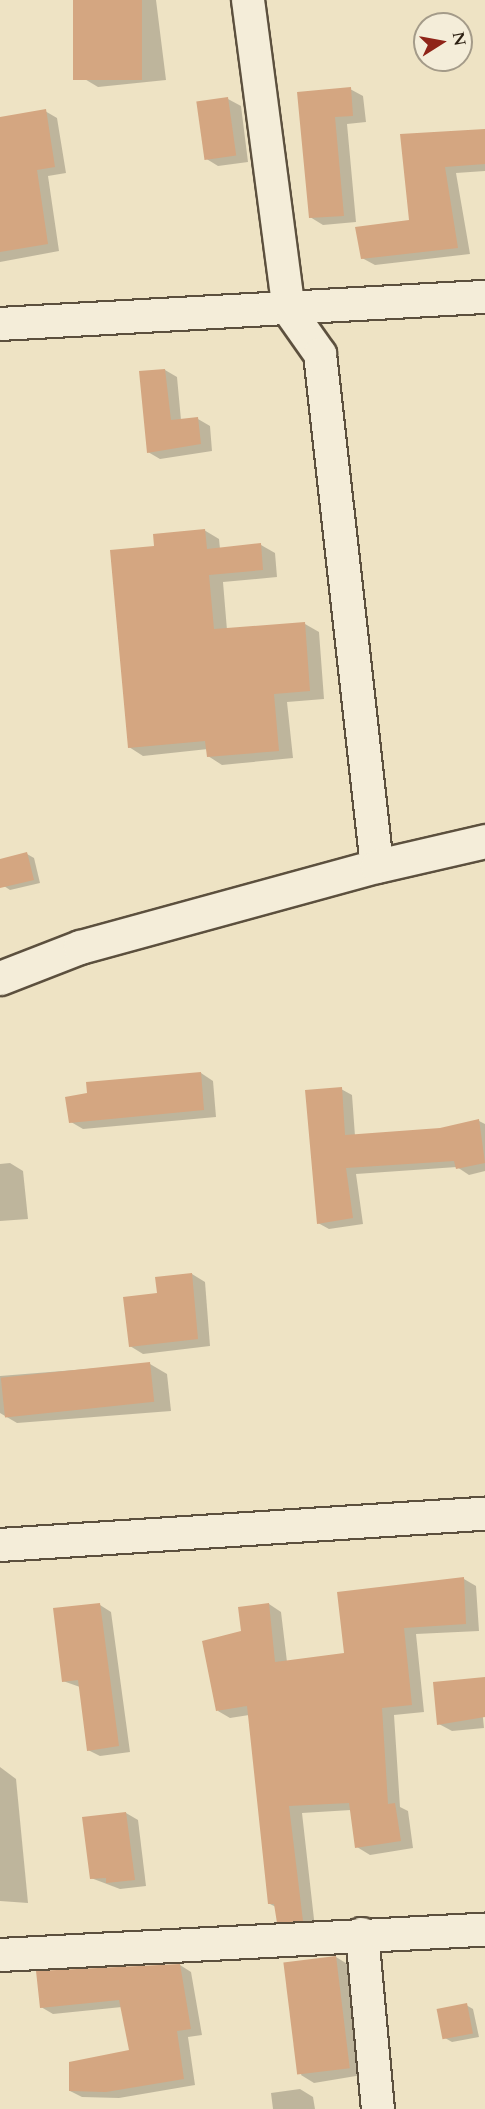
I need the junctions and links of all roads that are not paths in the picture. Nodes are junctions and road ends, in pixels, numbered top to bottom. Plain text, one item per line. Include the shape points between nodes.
1 (248, 0) edge
2 (485, 297) edge
3 (289, 310) junction
4 (0, 324) edge
5 (485, 842) edge
6 (377, 866) junction
7 (80, 947) junction
8 (0, 951) edge
9 (0, 978) edge
10 (485, 1514) edge
11 (0, 1545) edge
12 (485, 1930) edge
13 (362, 1934) junction
14 (0, 1955) edge
15 (378, 2109) edge

1 - 3 street
2 - 3 street
3 - 4 street
3 - 6 street via 320,354
5 - 6 street
6 - 7 street
7 - 8 street
7 - 9 street
10 - 11 street
12 - 13 street
13 - 14 street
13 - 15 street

